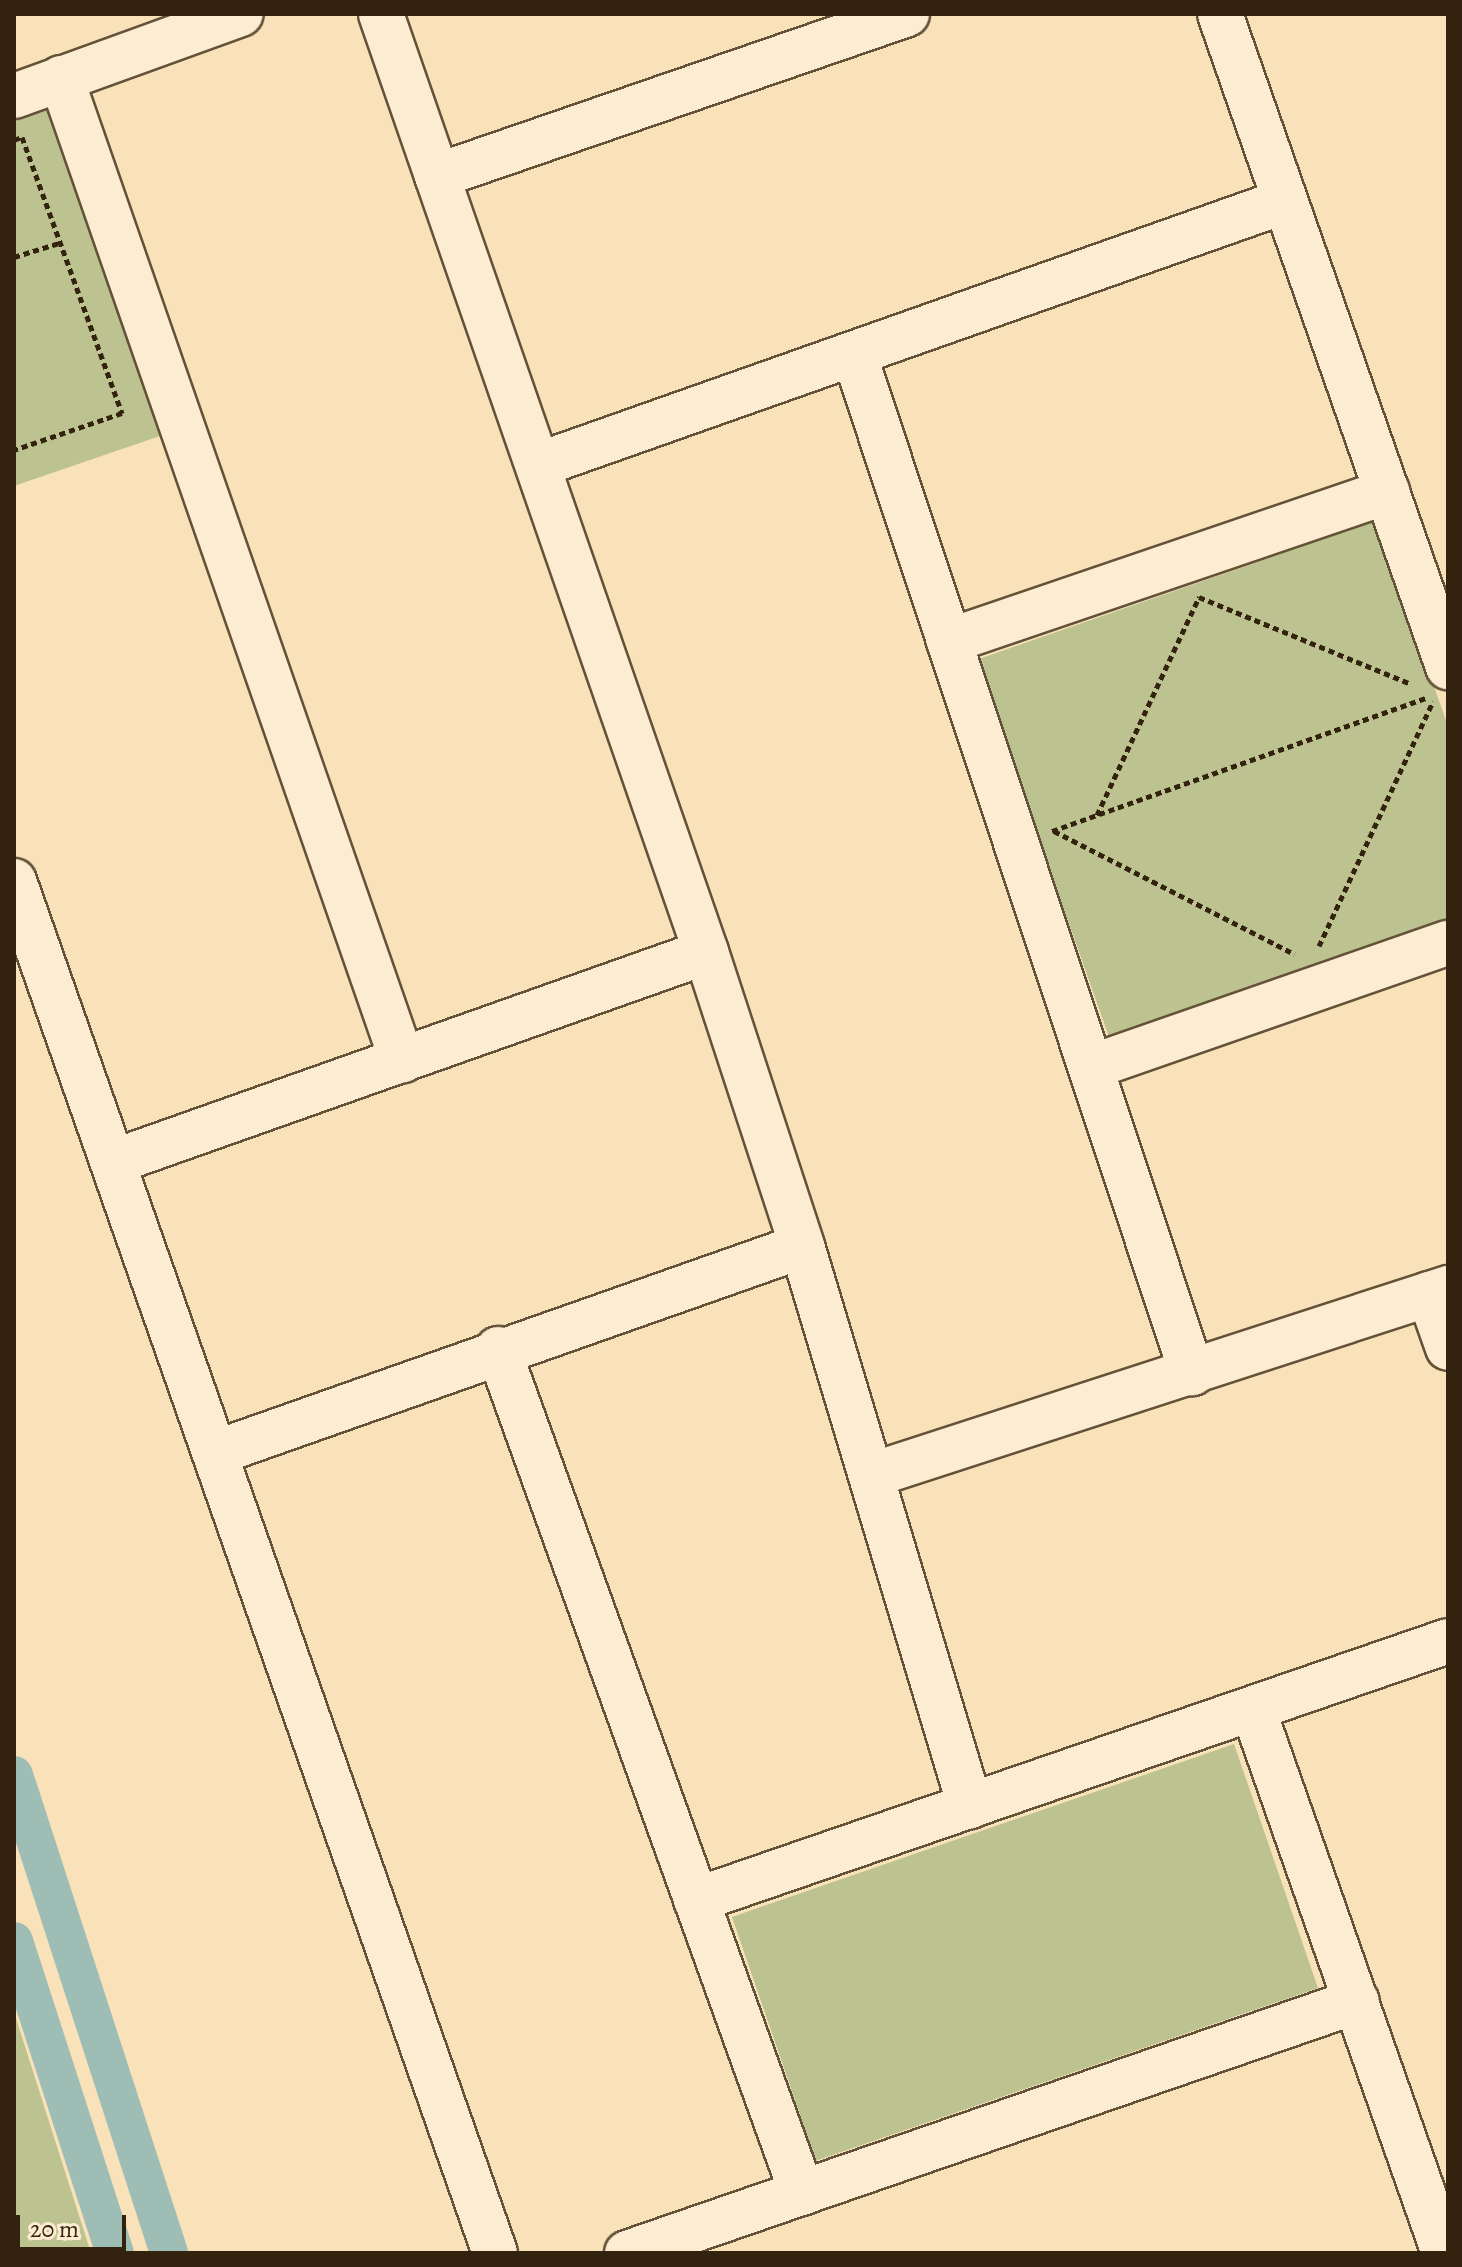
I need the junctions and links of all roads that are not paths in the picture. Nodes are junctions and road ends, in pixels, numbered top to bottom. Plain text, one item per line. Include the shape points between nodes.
1 (241, 14) edge
2 (381, 14) edge
3 (907, 14) edge
4 (1220, 14) edge
5 (61, 78) junction
6 (14, 96) edge
7 (437, 176) junction
8 (1285, 201) junction
9 (854, 354) junction
10 (538, 465) junction
11 (1387, 492) junction
12 (949, 641) junction
13 (1442, 681) edge
14 (14, 881) edge
15 (1448, 943) edge
16 (706, 952) junction
17 (402, 1060) junction
18 (1091, 1067) junction
19 (113, 1162) junction
20 (802, 1246) junction
21 (1439, 1291) edge
22 (1448, 1348) edge
23 (498, 1349) junction
24 (1192, 1373) junction
25 (215, 1453) junction
26 (872, 1475) junction
27 (1448, 1641) edge
28 (1253, 1709) junction
29 (970, 1806) junction
30 (696, 1900) junction
31 (1357, 2001) junction
32 (802, 2193) junction
33 (495, 2253) edge
34 (627, 2253) edge
35 (1444, 2253) edge

1 - 5 street
2 - 7 street
3 - 7 street
4 - 8 street
5 - 6 street
5 - 17 street
7 - 10 street
8 - 9 street
8 - 11 street
9 - 10 street
9 - 12 street
10 - 16 street
11 - 12 street
11 - 13 street
12 - 18 street via 1035,837
14 - 19 street
15 - 18 street via 1316,975
16 - 17 street
16 - 20 street
17 - 19 street
18 - 24 street
19 - 25 street
20 - 23 street
20 - 26 street
21 - 22 street
21 - 24 street
23 - 25 street
23 - 30 street
24 - 26 street
25 - 33 street
26 - 29 street
27 - 28 street
28 - 29 street
28 - 31 street
29 - 30 street
30 - 32 street
31 - 32 street
31 - 35 street
32 - 34 street

